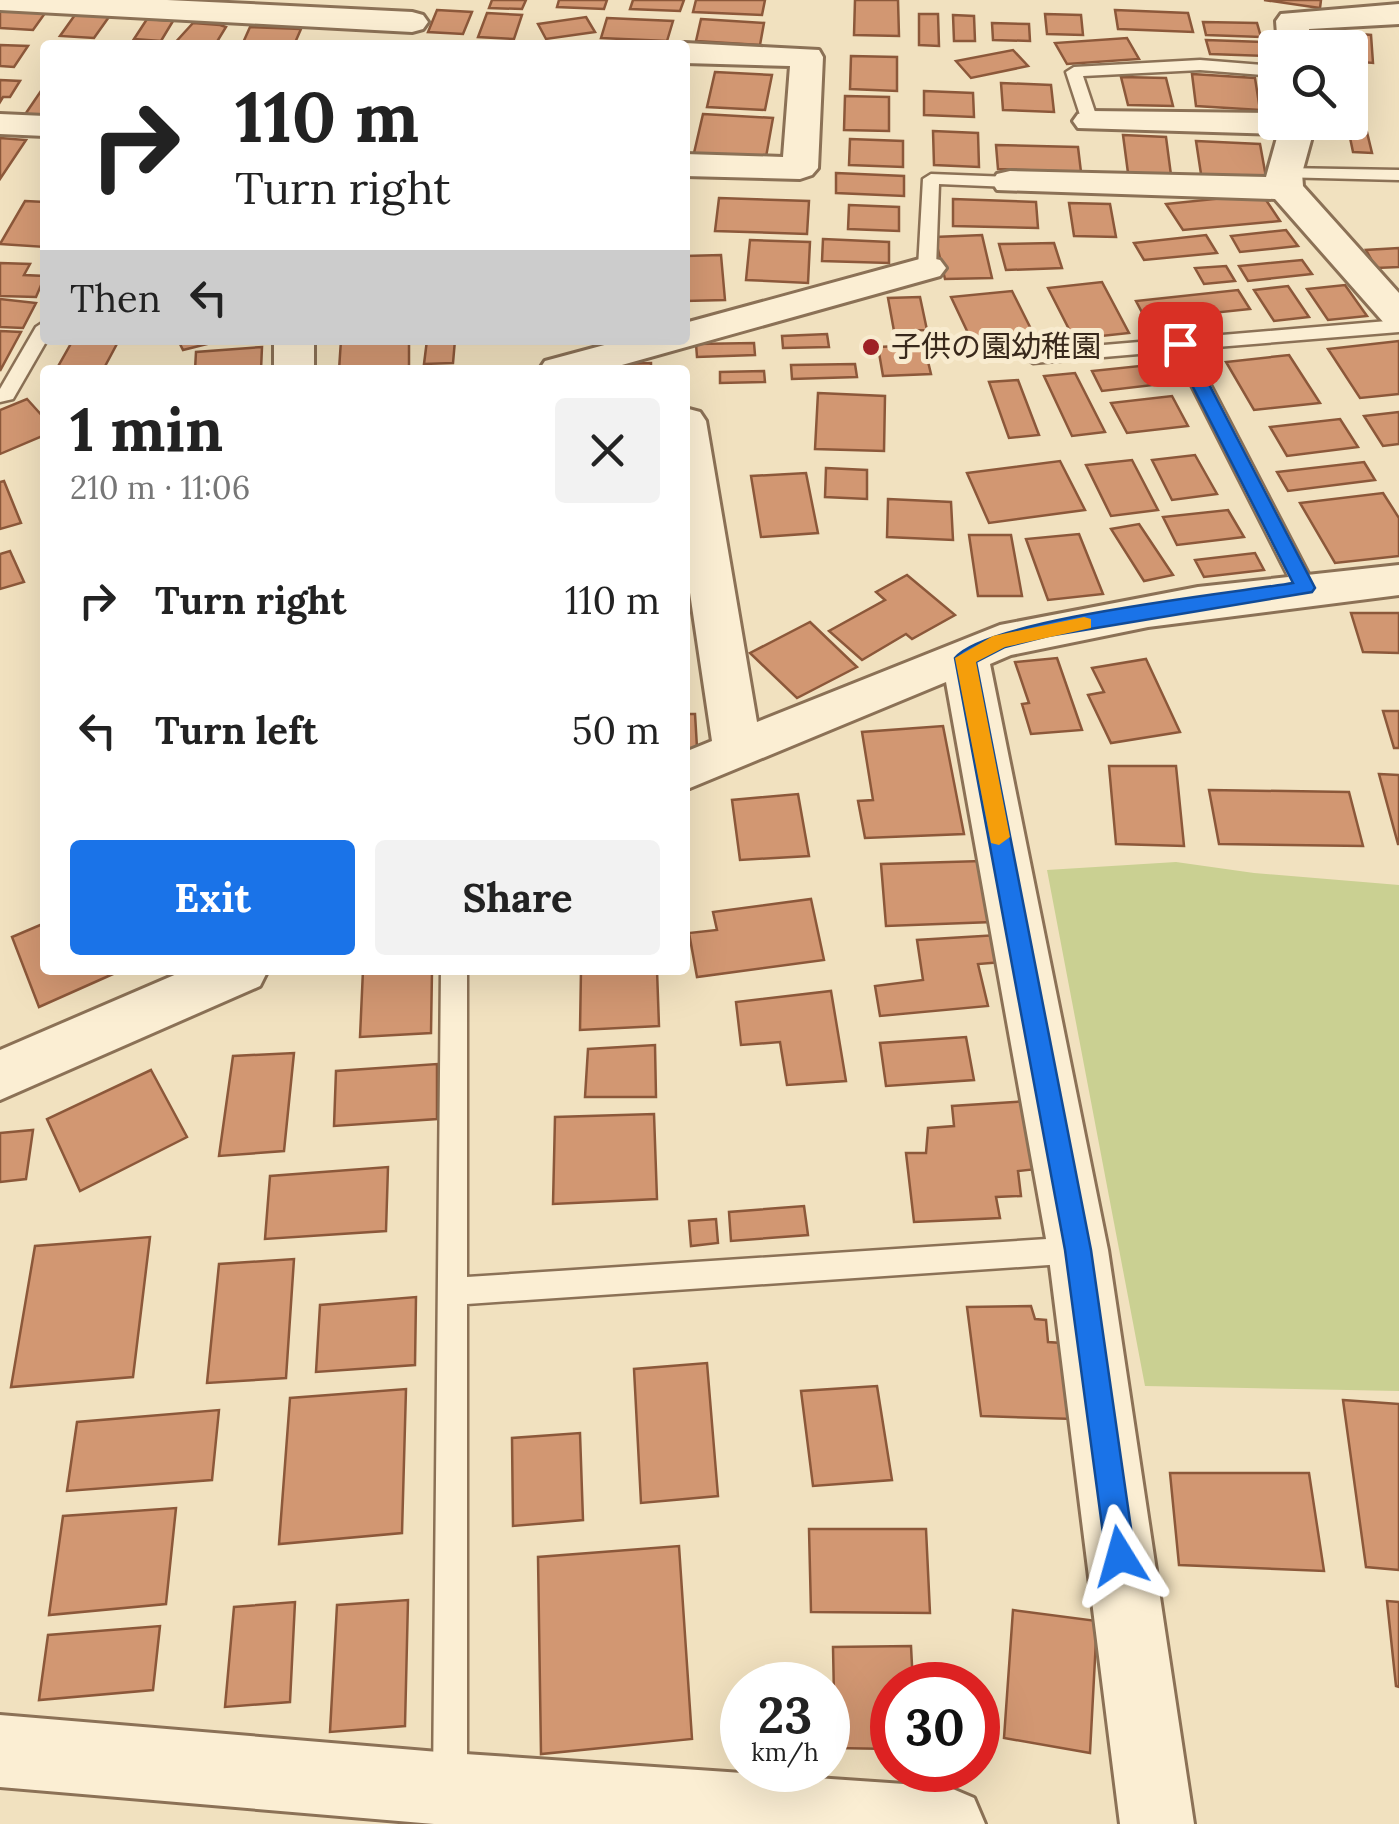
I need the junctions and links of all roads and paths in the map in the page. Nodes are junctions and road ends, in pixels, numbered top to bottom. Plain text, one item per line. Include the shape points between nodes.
1 (0, 1) edge
2 (1399, 14) edge
3 (412, 28) edge
4 (1293, 30) edge
5 (690, 53) edge
6 (1258, 70) edge
7 (1090, 121) joint
8 (1258, 123) edge
9 (0, 124) edge
10 (40, 126) edge
11 (1295, 140) edge
12 (690, 165) edge
13 (1399, 175) edge
14 (1284, 180) junction
15 (1010, 182) joint
16 (926, 268) joint
17 (1399, 316) edge
18 (1399, 326) edge
19 (690, 334) edge
20 (40, 336) edge
21 (1180, 344) junction
22 (652, 345) edge
23 (1034, 357) dead end
24 (578, 365) edge
25 (0, 396) edge
26 (690, 452) edge
27 (1399, 580) edge
28 (1305, 588) junction
29 (965, 658) junction
30 (738, 751) junction
31 (690, 770) edge
32 (229, 975) edge
33 (454, 975) edge
34 (0, 1076) edge
35 (1078, 1250) junction
36 (454, 1291) junction
37 (0, 1751) edge
38 (450, 1789) junction
39 (876, 1823) edge
40 (948, 1824) edge
41 (1157, 1824) edge

1 - 3 street
2 - 4 street via 1292,21
5 - 12 street via 807,57 800,168
6 - 7 lane via 1074,72
7 - 8 street
9 - 10 street
11 - 14 street
13 - 14 lane
14 - 15 street
14 - 17 street
15 - 16 lane via 931,179
16 - 19 street
18 - 21 lane
20 - 25 lane
21 - 23 lane
21 - 28 lane
22 - 24 street
26 - 30 street
27 - 28 street
28 - 29 street via 1048,630
29 - 30 street
29 - 35 street
30 - 31 street
32 - 34 street
33 - 36 lane
35 - 36 lane
35 - 41 street
36 - 38 lane
37 - 38 street
38 - 39 street
39 - 40 street

